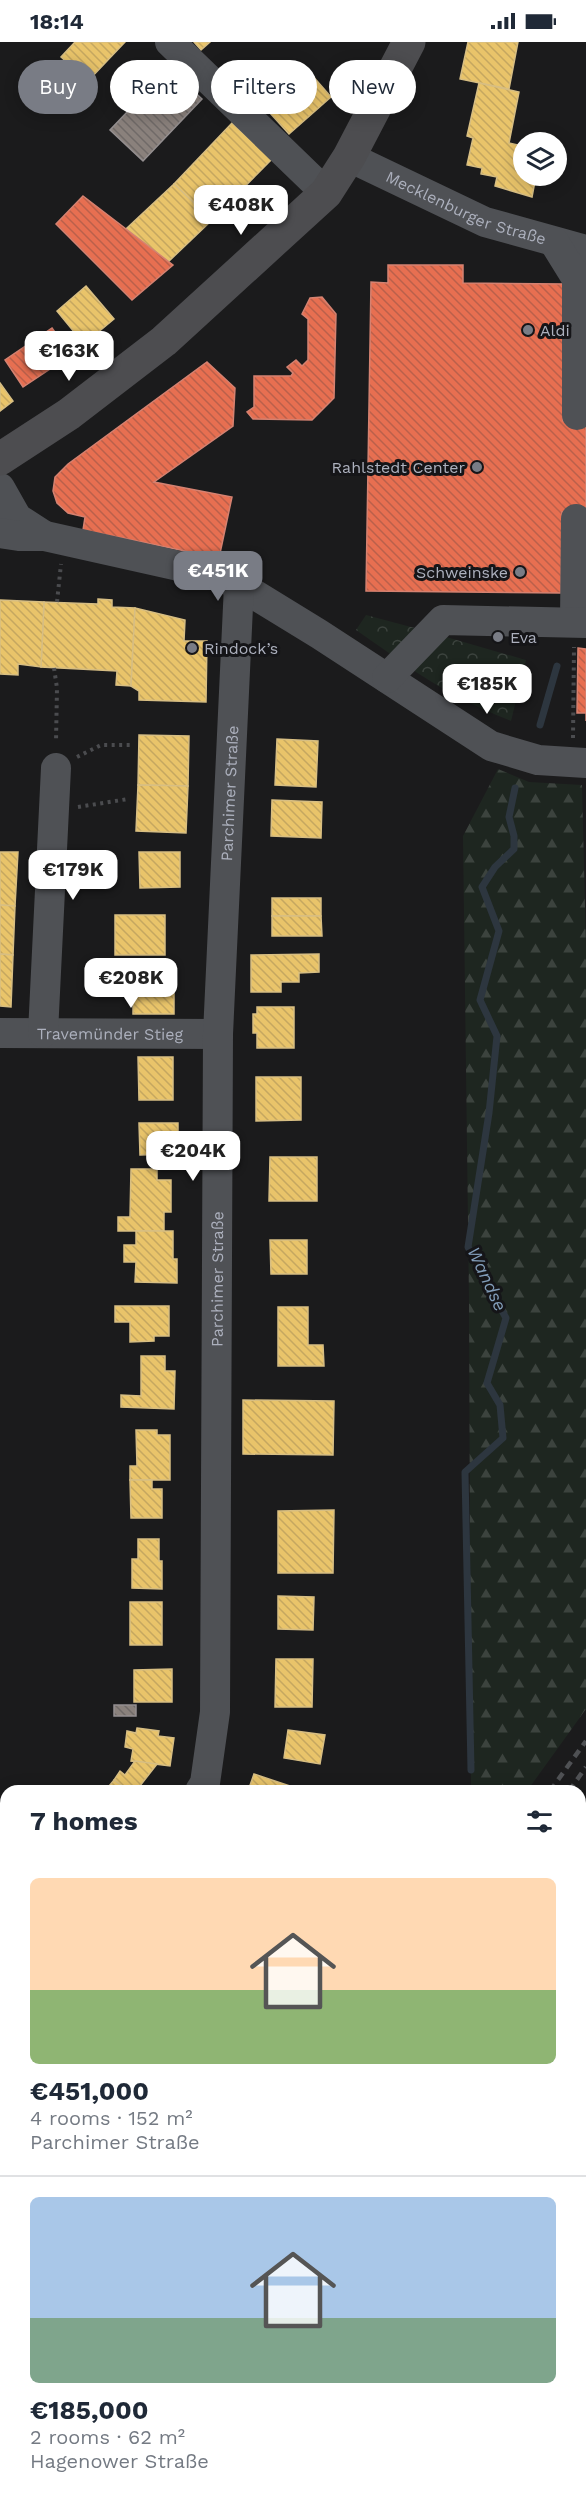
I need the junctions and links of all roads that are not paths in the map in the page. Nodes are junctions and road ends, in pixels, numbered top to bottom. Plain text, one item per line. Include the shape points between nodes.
1 (170, 42) edge
2 (409, 42) edge
3 (349, 157) junction
4 (326, 193) junction
5 (554, 242) junction
6 (586, 250) edge
7 (577, 415) dead end
8 (0, 459) edge
9 (0, 488) edge
10 (576, 519) dead end
11 (0, 533) edge
12 (54, 538) junction
13 (239, 585) junction
14 (580, 622) edge
15 (387, 678) junction
16 (579, 763) edge
17 (56, 768) road end
18 (0, 1033) edge
19 (43, 1033) junction
20 (218, 1034) junction
21 (204, 1785) edge

1 - 4 street
2 - 3 main road
3 - 4 main road
3 - 5 street, Mecklenburger Straße via 484,222
4 - 8 main road via 164,341 69,414
5 - 6 street, Mecklenburger Straße
5 - 7 street via 577,279
9 - 12 street via 18,518
10 - 14 street
11 - 12 street
12 - 13 street via 215,574
13 - 15 street
13 - 20 street, Parchimer Straße
14 - 15 street via 443,620
15 - 16 street via 491,746 538,760
17 - 19 street
18 - 19 street, Travemünder Stieg
19 - 20 street, Travemünder Stieg
20 - 21 street, Parchimer Straße via 215,1713

